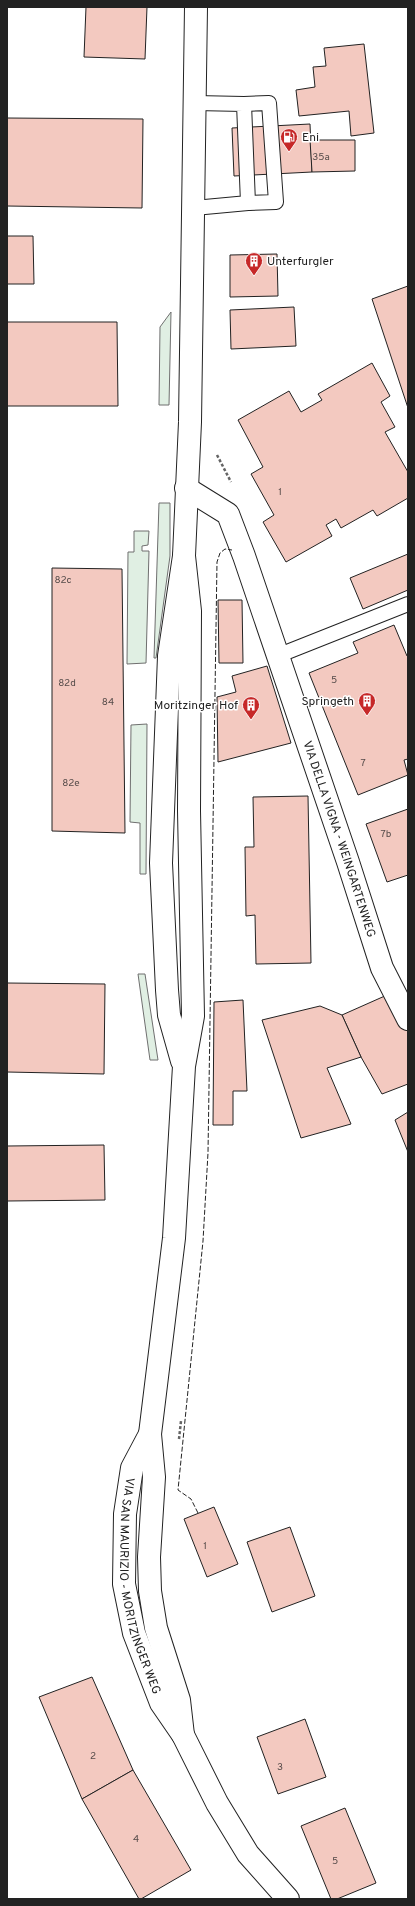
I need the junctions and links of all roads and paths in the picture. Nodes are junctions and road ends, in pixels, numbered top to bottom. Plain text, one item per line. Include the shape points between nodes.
1 (196, 7) edge
2 (195, 103) junction
3 (244, 104) junction
4 (248, 203) junction
5 (194, 208) junction
6 (186, 488) junction
7 (184, 556) junction
8 (408, 604) edge
9 (277, 656) junction
10 (408, 1019) edge
11 (184, 1066) junction
12 (288, 1899) edge

1 - 2 main road
2 - 3 lane
2 - 5 main road
3 - 4 lane
3 - 4 lane via 269,103 276,202
4 - 5 lane
5 - 6 main road via 190,422
6 - 7 main road
6 - 9 main road, VIA DELLA VIGNA - WEINGARTENWEG via 228,514
7 - 11 main road via 190,611 189,812 193,1016
7 - 11 main road via 169,656 161,863 169,1015
8 - 9 lane
9 - 10 main road, VIA DELLA VIGNA - WEINGARTENWEG via 382,968
11 - 12 main road, VIA SAN MAURIZIO - MORITZINGER WEG via 174,1238 150,1434 132,1468 125,1514 124,1584 134,1633 161,1703 184,1735 217,1803 248,1854

